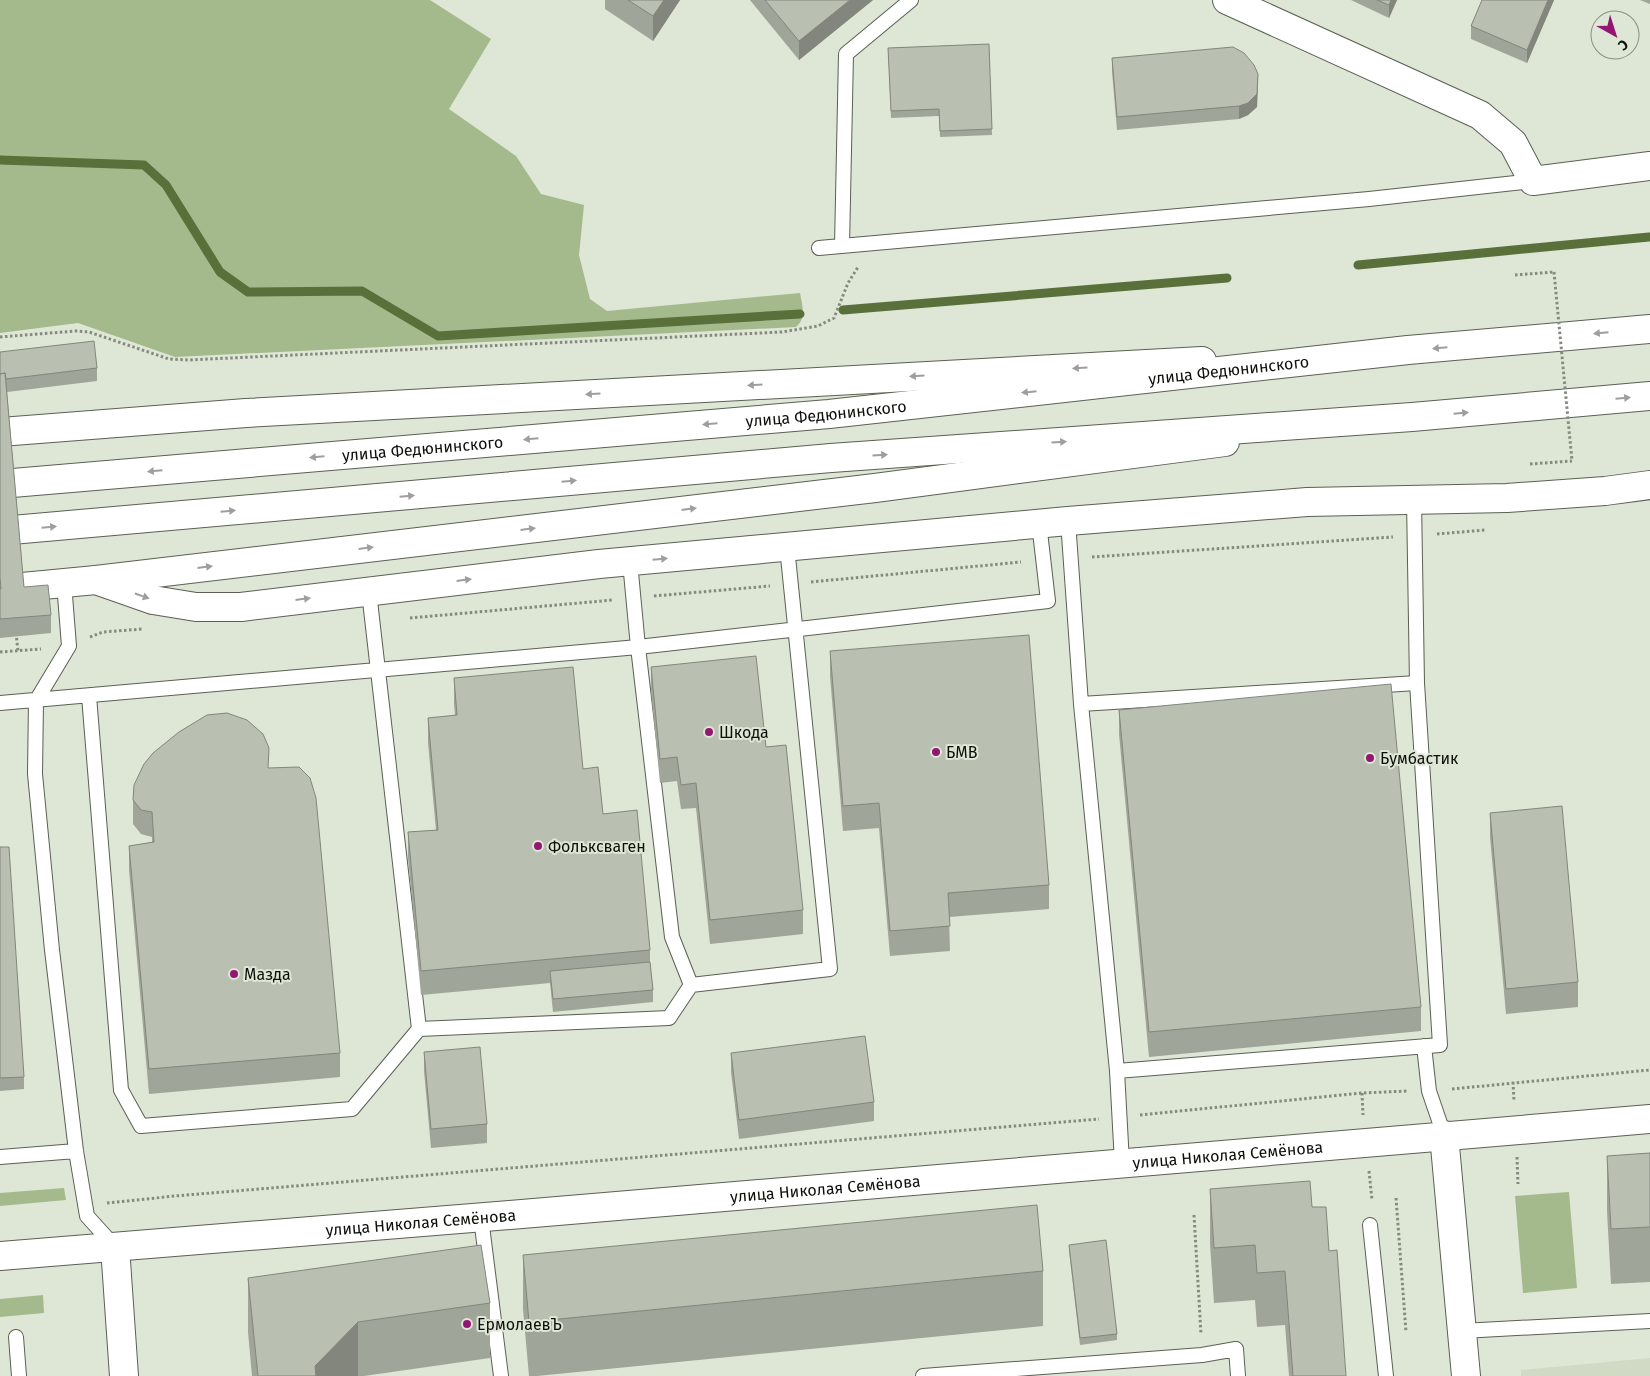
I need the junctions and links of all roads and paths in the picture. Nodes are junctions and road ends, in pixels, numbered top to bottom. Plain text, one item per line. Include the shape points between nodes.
1 (911, 0) edge
2 (1226, 0) edge
3 (1650, 166) edge
4 (1533, 181) junction
5 (842, 246) junction
6 (819, 248) dead end
7 (866, 263) dead end
8 (1515, 275) dead end
9 (1650, 329) edge
10 (0, 337) edge
11 (1408, 350) junction
12 (1650, 396) edge
13 (1412, 417) junction
14 (0, 432) edge
15 (1530, 464) dead end
16 (0, 484) edge
17 (1650, 485) edge
18 (1414, 500) junction
19 (1068, 521) junction
20 (1039, 523) junction
21 (1492, 529) dead end
22 (0, 531) edge
23 (1415, 536) junction
24 (787, 547) junction
25 (1072, 558) junction
26 (1043, 560) junction
27 (630, 562) junction
28 (96, 580) junction
29 (64, 584) junction
30 (791, 584) junction
31 (0, 589) edge
32 (369, 592) junction
33 (633, 598) junction
34 (373, 622) junction
35 (15, 627) edge
36 (151, 628) dead end
37 (795, 630) junction
38 (69, 646) junction
39 (638, 647) junction
40 (18, 651) junction
41 (0, 652) edge
42 (378, 670) junction
43 (1417, 684) junction
44 (89, 696) junction
45 (36, 701) junction
46 (0, 703) edge
47 (1081, 704) junction
48 (691, 985) junction
49 (419, 1029) junction
50 (1424, 1046) junction
51 (1650, 1070) edge
52 (1117, 1071) junction
53 (1429, 1091) junction
54 (1120, 1117) junction
55 (1650, 1118) edge
56 (1444, 1136) junction
57 (76, 1152) junction
58 (0, 1157) edge
59 (1122, 1163) junction
60 (1396, 1198) dead end
61 (86, 1206) junction
62 (1194, 1215) dead end
63 (481, 1218) junction
64 (1370, 1225) dead end
65 (115, 1247) junction
66 (0, 1256) edge
67 (1650, 1322) edge
68 (1462, 1331) junction
69 (1406, 1336) dead end
70 (16, 1337) dead end
71 (1202, 1355) junction
72 (1030, 1371) edge
73 (19, 1376) edge
74 (124, 1376) edge
75 (501, 1376) edge
76 (923, 1376) edge
77 (1238, 1376) edge
78 (1386, 1376) edge
79 (1466, 1376) edge

1 - 5 lane via 846,54
2 - 4 main road via 1480,115 1513,143
3 - 4 main road
4 - 5 lane via 1369,199
5 - 6 lane
7 - 10 path via 857,267 834,318 818,326 782,332 188,360 169,359 89,332
8 - 15 path, bridge via 1554,272 1572,461
9 -> 11 main road, улица Федюнинского
11 -> 14 main road via 256,412
11 -> 16 main road, улица Федюнинского via 829,414
13 -> 12 main road
22 -> 13 main road via 831,458
28 -> 13 main road via 875,488
17 - 18 main road via 1507,498
18 - 19 main road via 1307,502
18 - 23 lane
19 - 20 main road
19 - 25 lane
20 - 24 main road
20 - 26 lane
21 - 23 path
23 - 25 path
23 - 43 lane
27 -> 24 main road
24 - 30 lane
25 - 47 lane
26 - 30 path
26 - 37 lane via 1048,601
32 -> 27 main road
27 - 33 lane
28 - 29 main road
28 -> 32 main road via 153,600 196,607 241,607
29 - 31 main road
29 - 38 lane
30 - 33 path
30 - 37 lane
32 - 34 lane
33 - 34 path
33 - 39 lane
34 - 42 lane
35 - 40 path
36 - 38 path via 103,632
37 - 39 lane
37 - 48 lane via 830,969
38 - 40 path
38 - 45 lane
39 - 42 lane
39 - 48 lane via 672,937
40 - 41 path
42 - 44 lane
42 - 49 lane
43 - 47 lane
43 - 50 lane via 1440,1045
44 - 45 lane
44 - 49 lane via 121,1090 141,1126 352,1109
45 - 46 lane
45 - 57 lane via 35,774
47 - 52 lane
48 - 49 lane via 669,1018
50 - 52 lane
50 - 53 lane
51 - 53 path
52 - 54 lane
53 - 54 path via 1362,1093
53 - 56 lane
54 - 59 lane
54 - 61 path
55 - 56 main road, улица Николая Семёнова
56 - 59 main road, улица Николая Семёнова
56 - 68 main road
57 - 58 lane
57 - 61 lane
59 - 63 main road, улица Николая Семёнова
60 - 69 path
61 - 65 lane via 87,1216
62 - 71 path
63 - 65 main road, улица Николая Семёнова
63 - 75 lane
64 - 78 lane
65 - 66 main road, улица Николая Семёнова
65 - 74 main road
67 - 68 lane
68 - 79 main road
70 - 73 lane
71 - 72 lane
71 - 77 lane via 1236,1349
72 - 76 lane

